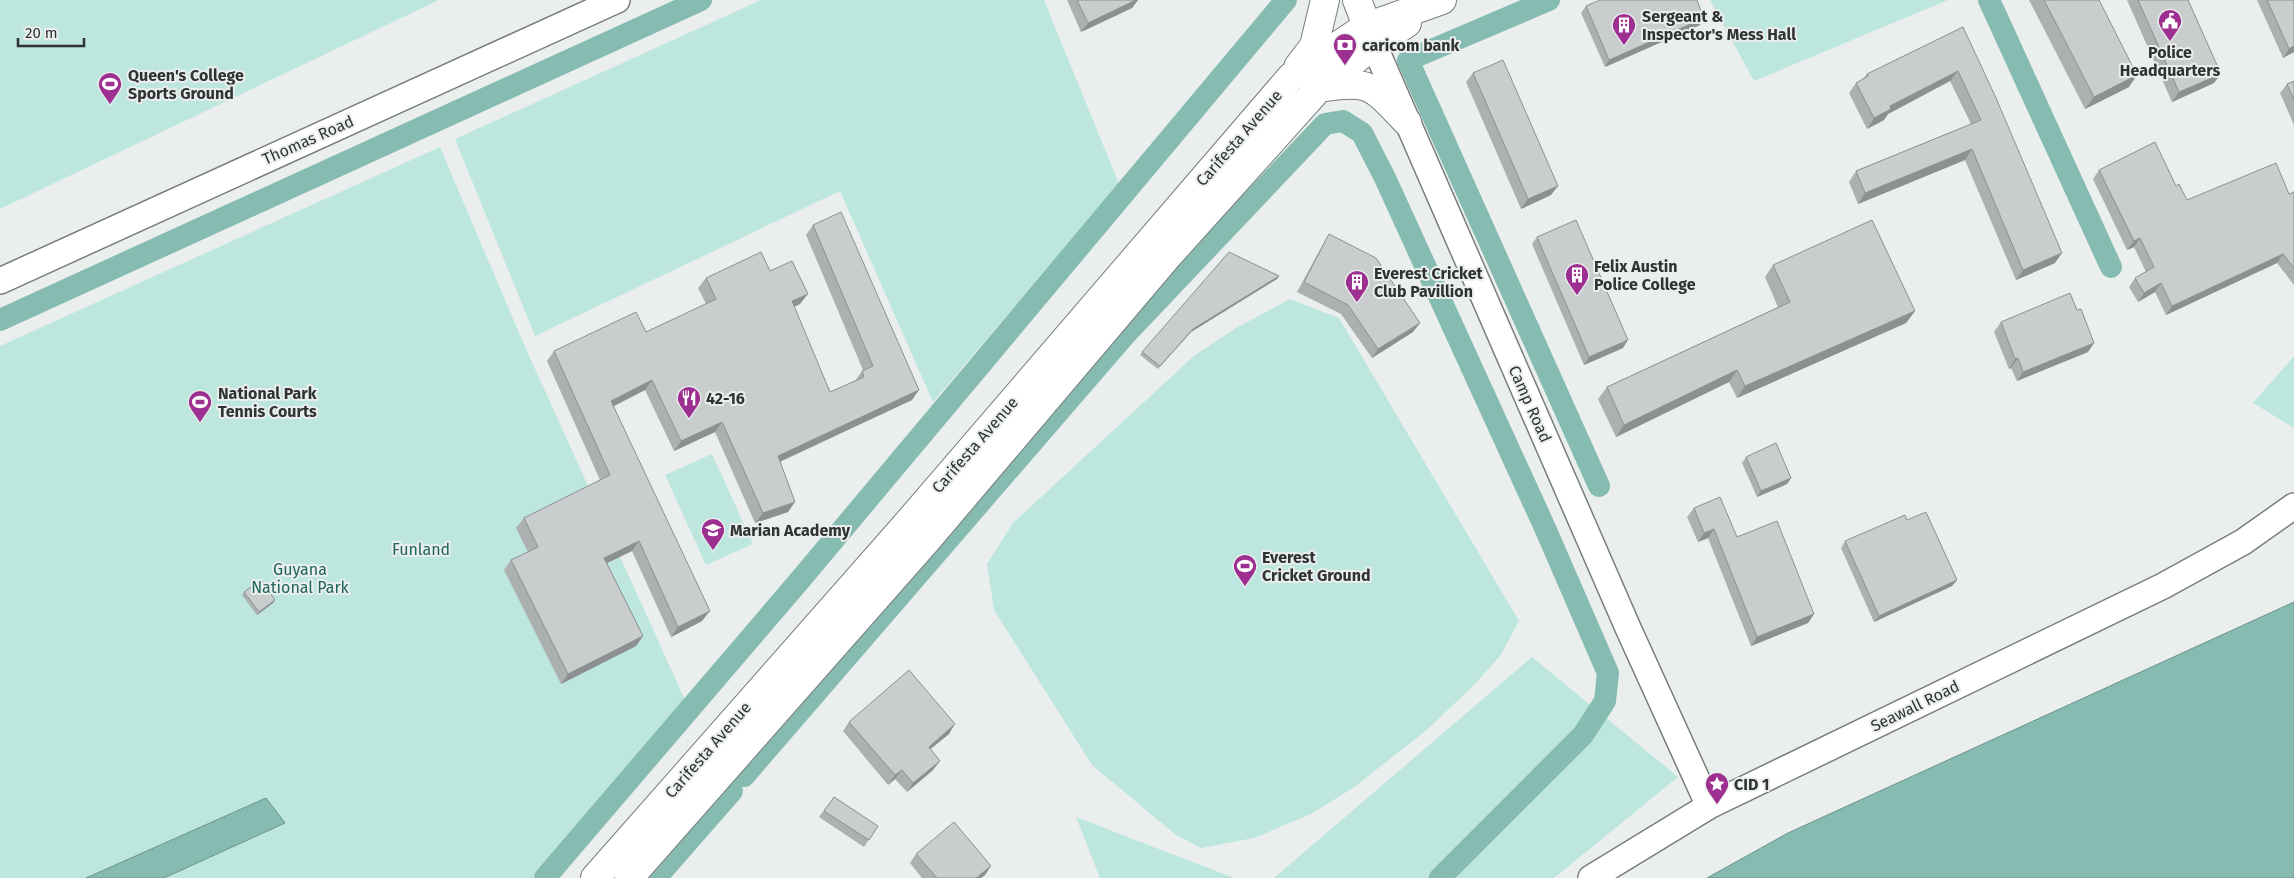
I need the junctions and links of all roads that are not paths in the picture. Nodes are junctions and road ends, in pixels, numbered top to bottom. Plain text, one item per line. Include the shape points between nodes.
1 (617, 0) edge
2 (1325, 0) edge
3 (1356, 0) edge
4 (1442, 0) edge
5 (1370, 36) junction
6 (1291, 77) junction
7 (1319, 88) junction
8 (1407, 122) junction
9 (0, 281) edge
10 (2294, 488) edge
11 (2294, 506) edge
12 (2243, 542) junction
13 (1709, 806) junction
14 (595, 878) edge
15 (629, 878) edge
16 (1591, 878) edge

1 - 9 street, Thomas Road
2 - 6 main road via 1314,46
3 - 5 main road, Camp Road
4 - 5 main road
5 - 6 main road, Carifesta Avenue
5 - 7 main road, Carifesta Avenue
5 - 8 street, Camp Road
6 - 14 main road, Carifesta Avenue via 906,525
7 - 8 main road via 1348,83 1366,86 1382,96
7 - 15 main road, Carifesta Avenue via 1167,257 927,540
8 - 13 street, Camp Road
10 - 12 street, Seawall Road
11 - 12 street, Seawall Road
12 - 13 street, Seawall Road via 2162,586
13 - 16 street, Seawall Road

